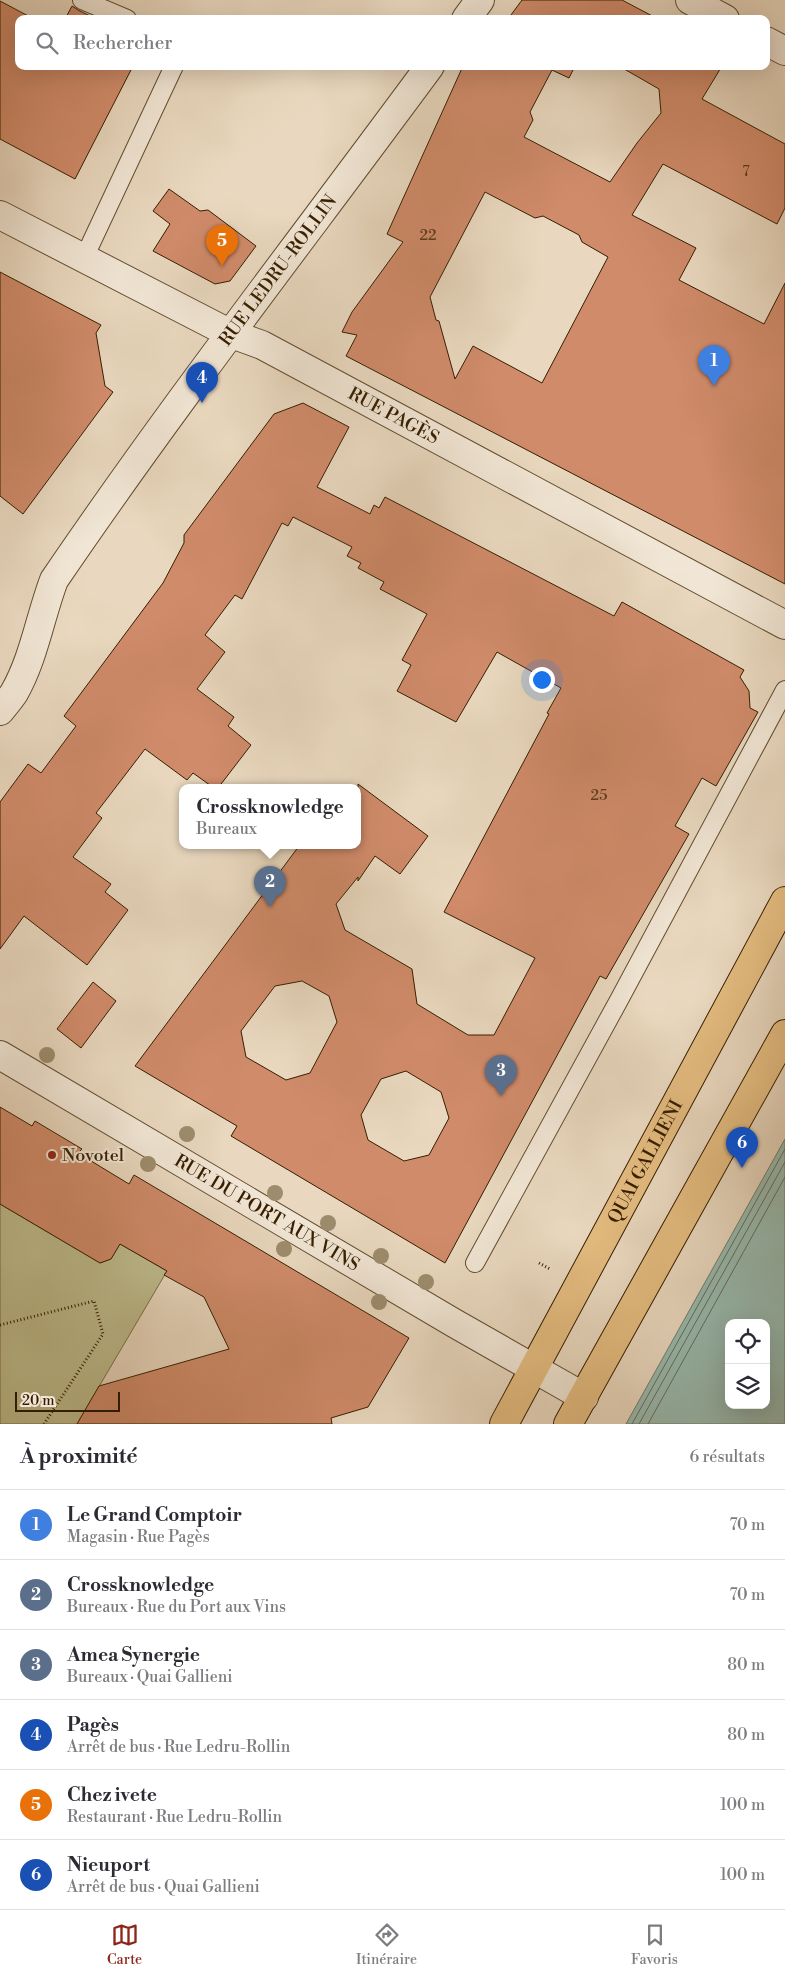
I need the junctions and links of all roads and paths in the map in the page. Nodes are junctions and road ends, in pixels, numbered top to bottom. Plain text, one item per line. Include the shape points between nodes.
1 (82, 0) edge
2 (480, 0) edge
3 (690, 0) edge
4 (118, 15) edge
5 (469, 15) edge
6 (718, 15) edge
7 (770, 43) edge
8 (785, 51) edge
9 (172, 70) edge
10 (427, 70) edge
11 (0, 215) edge
12 (84, 258) junction
13 (229, 333) junction
14 (785, 624) edge
15 (11, 677) edge
16 (785, 690) edge
17 (0, 711) edge
18 (785, 901) edge
19 (785, 1034) edge
20 (0, 1055) edge
21 (475, 1263) dead end
22 (538, 1263) dead end
23 (556, 1272) dead end
24 (0, 1325) edge
25 (534, 1368) junction
26 (584, 1397) junction
27 (44, 1424) edge
28 (504, 1424) edge
29 (568, 1424) edge

1 - 4 lane
2 - 5 street
3 - 6 street
7 - 8 street
9 - 12 lane
10 - 13 street, RUE LEDRU-ROLLIN
11 - 12 street, RUE PAGÈS
12 - 13 street, RUE PAGÈS
13 - 14 street, RUE PAGÈS via 262,345
13 - 15 street, RUE LEDRU-ROLLIN via 54,580 43,607 38,634
15 - 17 street, RUE LEDRU-ROLLIN via 14,693
16 - 21 lane
18 - 25 main road, QUAI GALLIENI
19 - 26 main road
20 - 25 street, RUE DU PORT AUX VINS
22 - 23 path
24 - 27 path via 94,1301 103,1334
25 - 26 street, RUE DU PORT AUX VINS
25 - 28 main road, QUAI GALLIENI
26 - 29 main road

